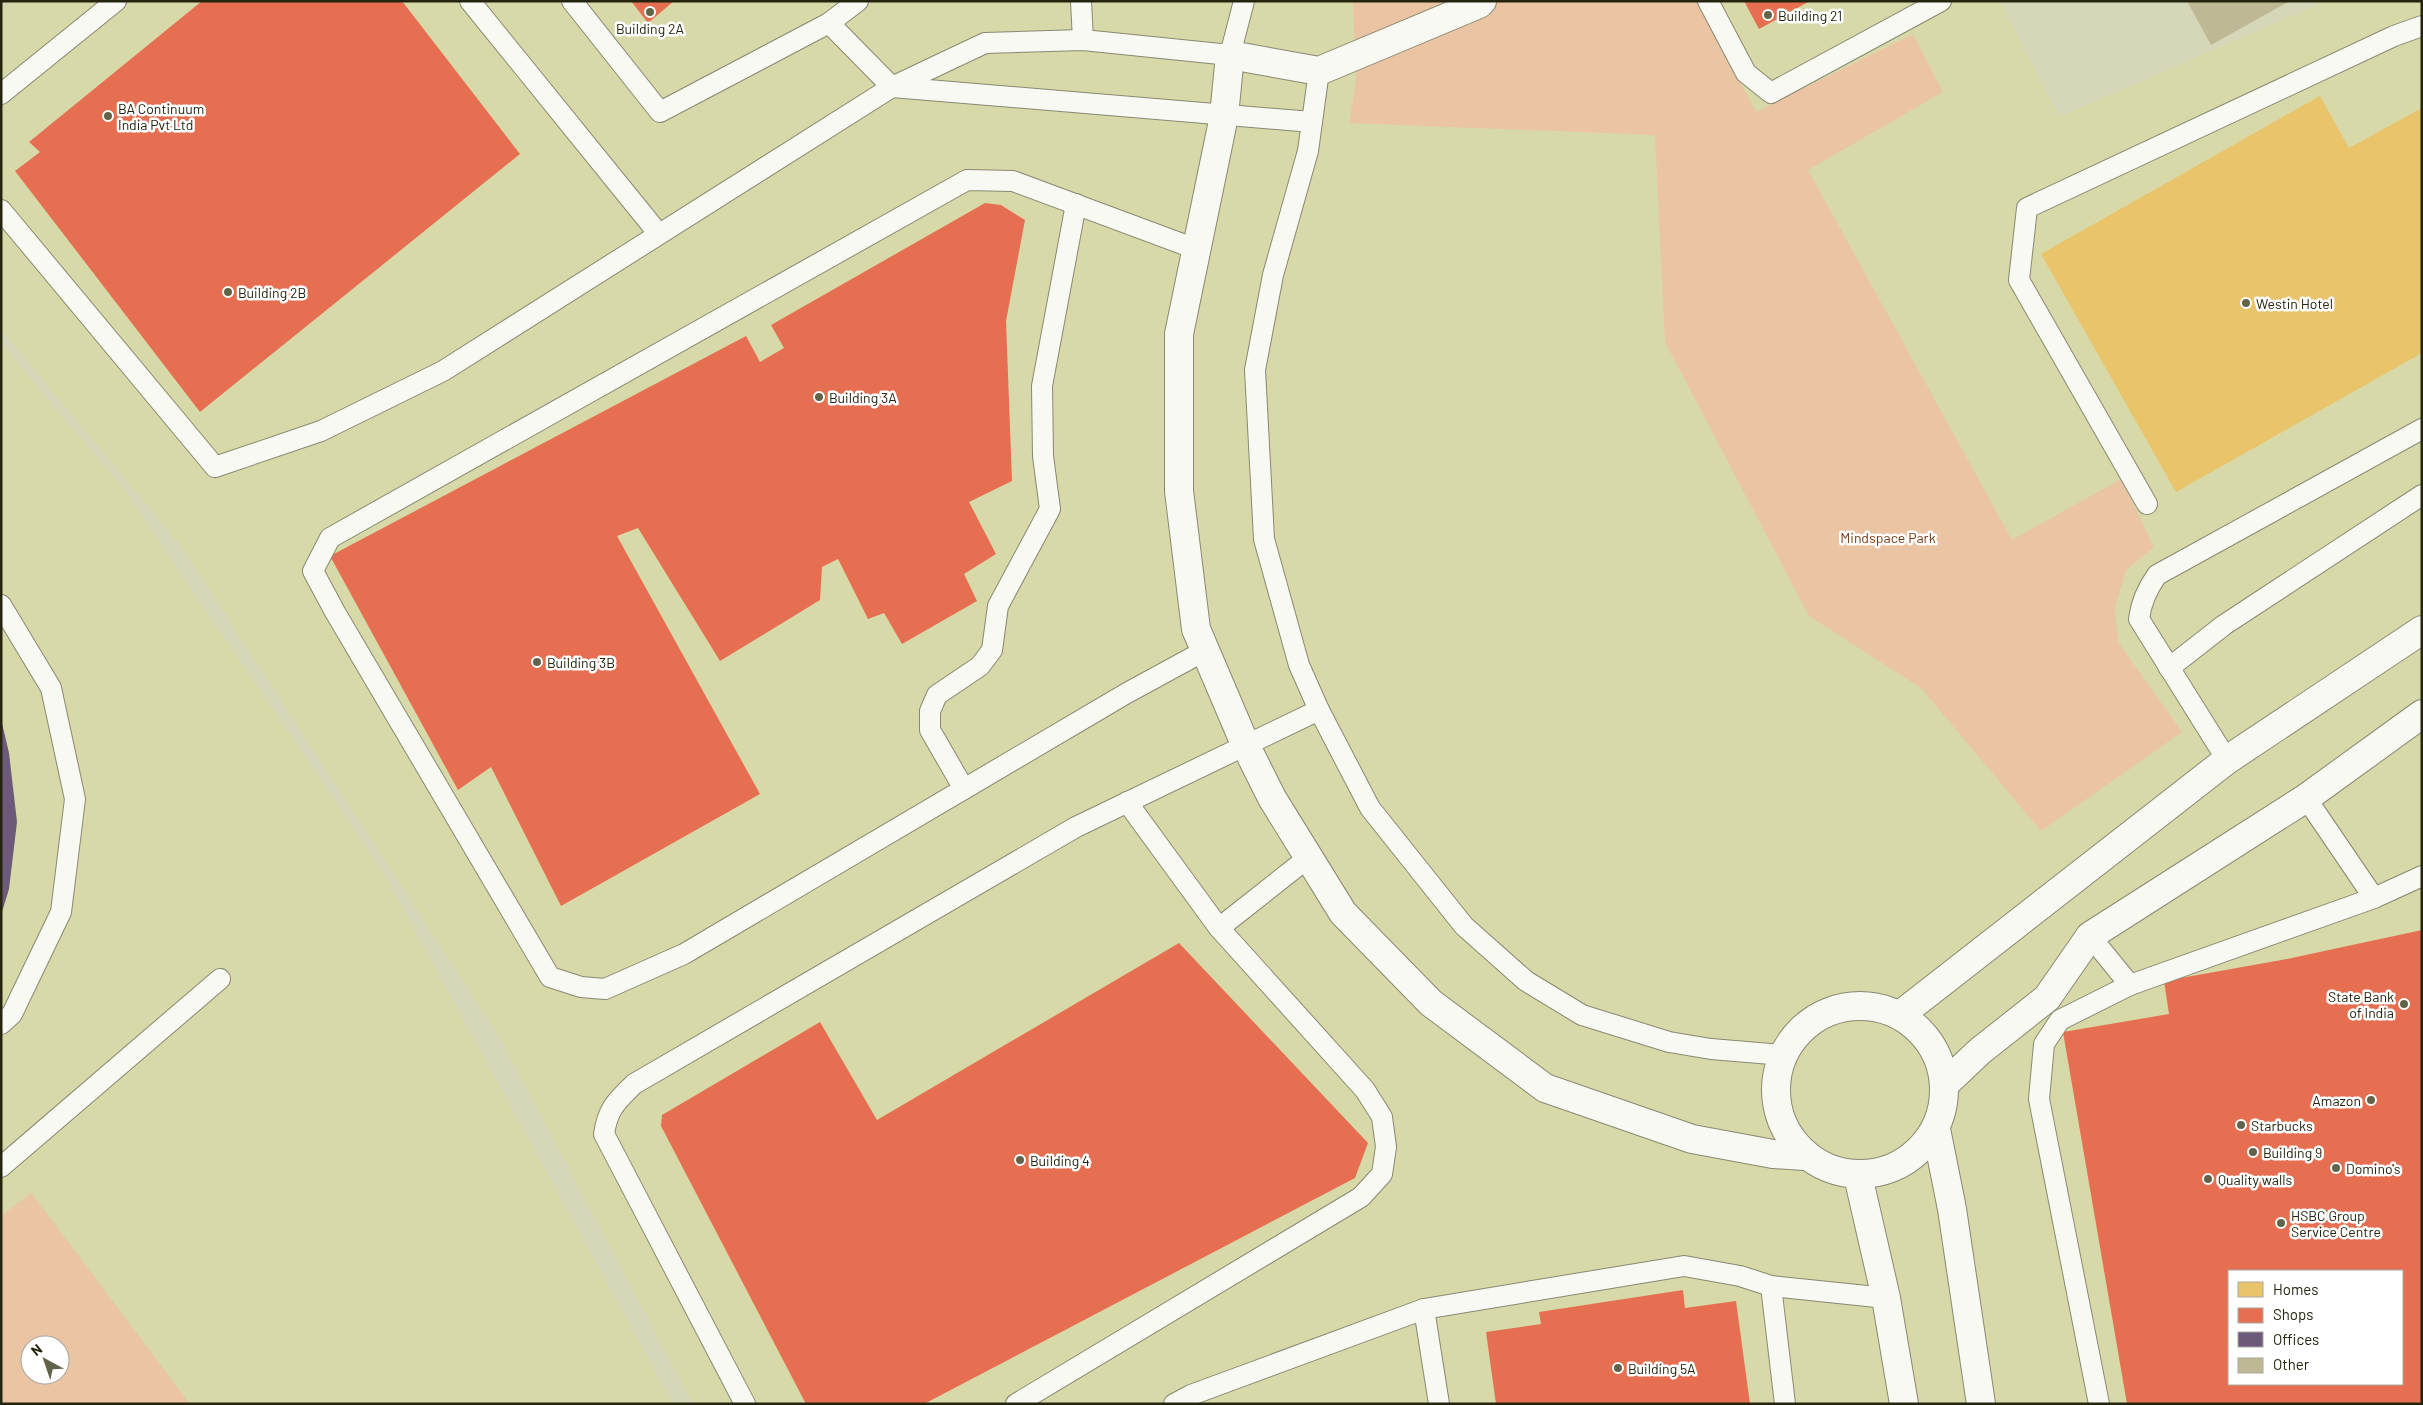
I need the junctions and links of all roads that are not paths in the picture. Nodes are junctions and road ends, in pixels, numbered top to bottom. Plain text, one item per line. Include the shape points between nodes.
1 (116, 1) edge
2 (470, 1) edge
3 (572, 1) edge
4 (858, 1) edge
5 (1081, 1) edge
6 (1244, 1) edge
7 (1482, 1) edge
8 (1708, 1) edge
9 (1941, 1) edge
10 (829, 23) junction
11 (2422, 26) edge
12 (1083, 40) junction
13 (1230, 55) junction
14 (1319, 71) junction
15 (892, 87) junction
16 (1, 94) edge
17 (1224, 116) junction
18 (1312, 122) junction
19 (1076, 204) junction
20 (1, 210) edge
21 (658, 233) junction
22 (1196, 248) junction
23 (2422, 429) edge
24 (2422, 495) edge
25 (2147, 504) dead end
26 (1, 606) edge
27 (2422, 630) edge
28 (1206, 650) junction
29 (2170, 668) junction
30 (1319, 710) junction
31 (2422, 714) edge
32 (1245, 744) junction
33 (2227, 760) junction
34 (964, 789) junction
35 (2306, 798) junction
36 (1127, 802) junction
37 (1309, 857) junction
38 (2422, 876) edge
39 (2374, 898) junction
40 (1219, 928) junction
41 (2090, 936) junction
42 (220, 979) dead end
43 (2130, 985) junction
44 (1900, 1015) junction
45 (1, 1024) edge
46 (1782, 1055) junction
47 (1945, 1084) junction
48 (1936, 1129) junction
49 (1804, 1156) junction
50 (1, 1168) edge
51 (1858, 1176) junction
52 (1770, 1286) junction
53 (1886, 1298) junction
54 (1424, 1309) junction
55 (745, 1404) edge
56 (1016, 1404) edge
57 (1174, 1404) edge
58 (1439, 1404) edge
59 (1785, 1404) edge
60 (1904, 1404) edge
61 (1981, 1404) edge
62 (2098, 1404) edge

1 - 16 lane
2 - 21 lane
3 - 10 lane via 660,112
4 - 10 lane
5 - 12 lane
6 - 13 lane
7 - 14 street
8 - 9 lane via 1746,73 1771,93
10 - 15 lane
11 - 25 lane via 2385,40 2026,208 2019,280
12 - 13 lane
12 - 15 lane via 985,43
13 - 14 street
13 - 17 street
14 - 18 lane
15 - 17 lane
15 - 21 lane
17 - 18 lane
17 - 22 street
18 - 30 lane via 1308,151 1273,275 1255,370 1264,539 1299,665
19 - 22 lane
19 - 34 lane via 1042,386 1043,456 1050,509 998,606 992,650 980,666 937,695 930,712 930,730
19 - 34 lane via 1013,180 967,180 330,538 313,571 550,977 581,987 605,989 684,954
20 - 21 lane via 215,466 321,431 443,371
22 - 28 street via 1179,334 1179,491 1196,629
23 - 29 lane via 2156,575 2143,599 2139,619
24 - 29 lane via 2224,625
26 - 45 lane via 51,688 75,799 61,912 12,1014
27 - 33 street
28 - 32 street
28 - 34 lane via 1126,693
29 - 33 lane
30 - 32 lane
30 - 46 lane via 1370,808 1464,926 1526,981 1582,1015 1669,1042
31 - 35 street
32 - 36 lane
32 - 37 street via 1272,798
33 - 44 street
35 - 39 lane
35 - 41 street
36 - 40 lane
36 - 55 lane via 1076,826 634,1084 607,1115 604,1134
37 - 40 lane
37 - 49 street via 1343,913 1431,1003 1545,1088 1692,1139 1773,1154
38 - 39 lane
39 - 43 lane
40 - 56 lane via 1365,1090 1382,1117 1386,1148 1382,1174 1361,1197
41 - 43 lane
41 - 47 street via 2047,998 1980,1051
42 - 50 lane
43 - 62 lane via 2060,1020 2044,1044 2039,1099
44 - 46 street via 1867,1006 1833,1010 1803,1028
44 - 47 street via 1932,1044
46 - 49 street via 1775,1091 1782,1126
47 - 48 street via 1944,1107
48 - 51 street via 1903,1164
48 - 61 street via 1952,1209
49 - 51 street via 1829,1170
51 - 53 street
52 - 53 lane
52 - 54 lane via 1740,1276 1684,1266
52 - 59 lane
53 - 60 street
54 - 57 lane via 1191,1394
54 - 58 lane

